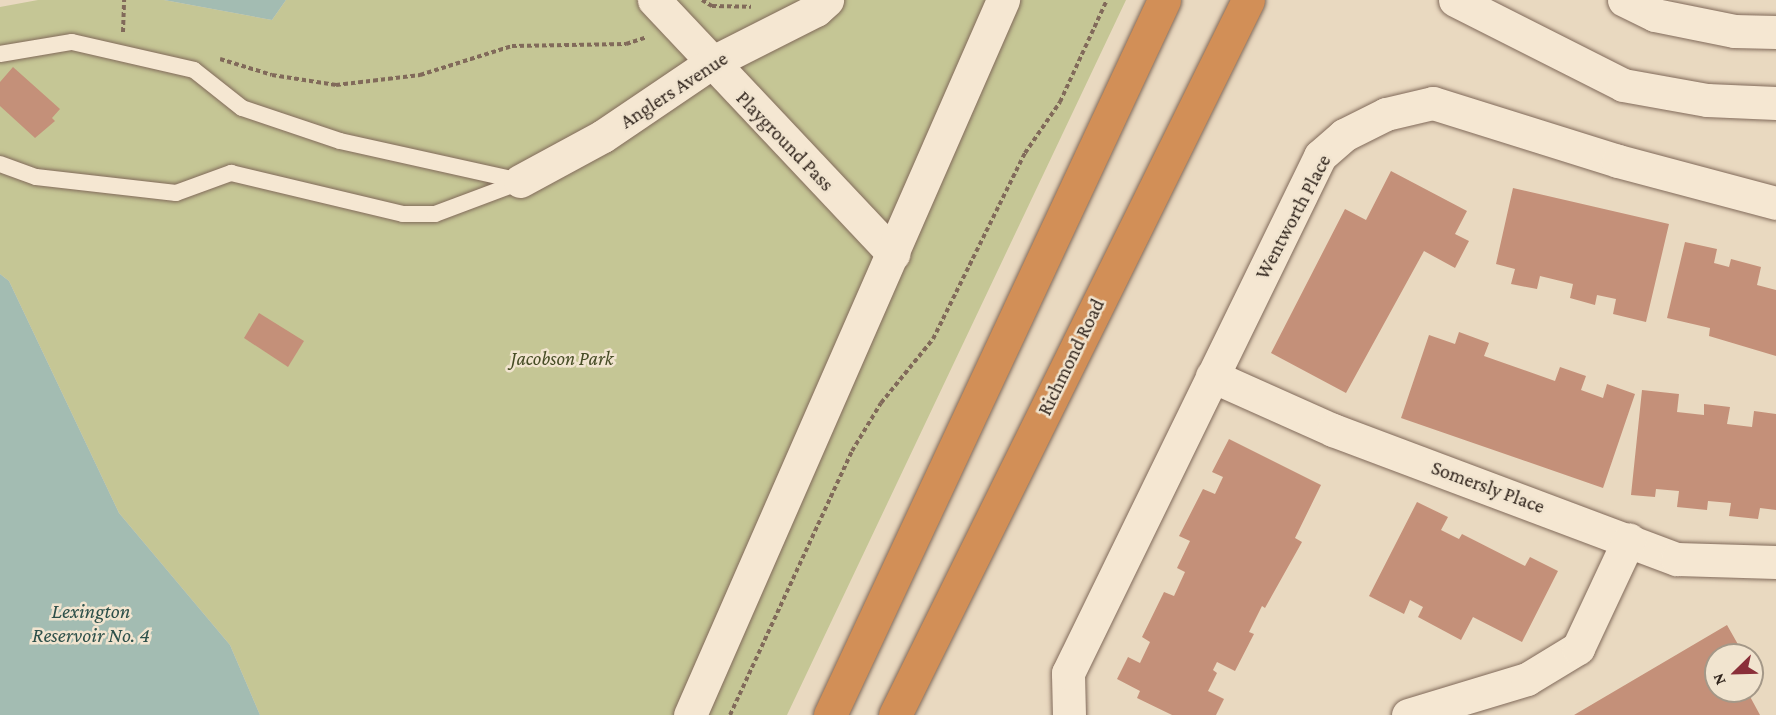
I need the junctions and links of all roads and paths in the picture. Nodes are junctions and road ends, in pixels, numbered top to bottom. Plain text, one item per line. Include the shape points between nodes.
1 (124, 0) edge
2 (702, 0) edge
3 (827, 0) edge
4 (1003, 0) edge
5 (1107, 0) edge
6 (1164, 0) edge
7 (1248, 0) edge
8 (1455, 0) edge
9 (1624, 0) edge
10 (757, 7) dead end
11 (661, 8) edge
12 (112, 32) dead end
13 (1776, 32) edge
14 (123, 33) junction
15 (134, 36) dead end
16 (120, 42) dead end
17 (0, 54) edge
18 (218, 59) dead end
19 (711, 63) junction
20 (1776, 103) edge
21 (0, 164) edge
22 (520, 181) junction
23 (1776, 202) edge
24 (893, 254) junction
25 (1212, 376) junction
26 (1629, 539) junction
27 (1775, 561) edge
28 (690, 715) edge
29 (730, 715) edge
30 (830, 715) edge
31 (895, 715) edge
32 (1069, 715) edge
33 (1408, 715) edge

1 - 14 path
2 - 10 path via 712,6
3 - 19 street, Anglers Avenue via 816,10
4 - 24 street
5 - 29 path via 1060,102 1025,153 933,339 881,403 852,451
6 - 30 highway
7 - 31 highway, Richmond Road
8 - 20 street via 1623,85 1707,100
9 - 13 street via 1655,15 1734,31
11 - 18 path via 647,37 626,44 512,46 420,75 336,85 272,75
11 - 19 street, Playground Pass
12 - 14 path
14 - 15 path
14 - 16 path
17 - 22 lane via 72,42 194,70 242,108 340,141
19 - 22 street, Anglers Avenue via 603,136
19 - 24 street, Playground Pass
21 - 22 lane via 36,177 176,193 231,173 403,214 435,214
23 - 25 street, Wentworth Place via 1618,161 1434,103 1386,114 1344,135 1320,156
24 - 28 street
25 - 26 street, Somersly Place via 1333,430
25 - 32 street, Wentworth Place via 1068,674
26 - 27 street, Somersly Place via 1677,559
26 - 33 street via 1578,648 1527,679

